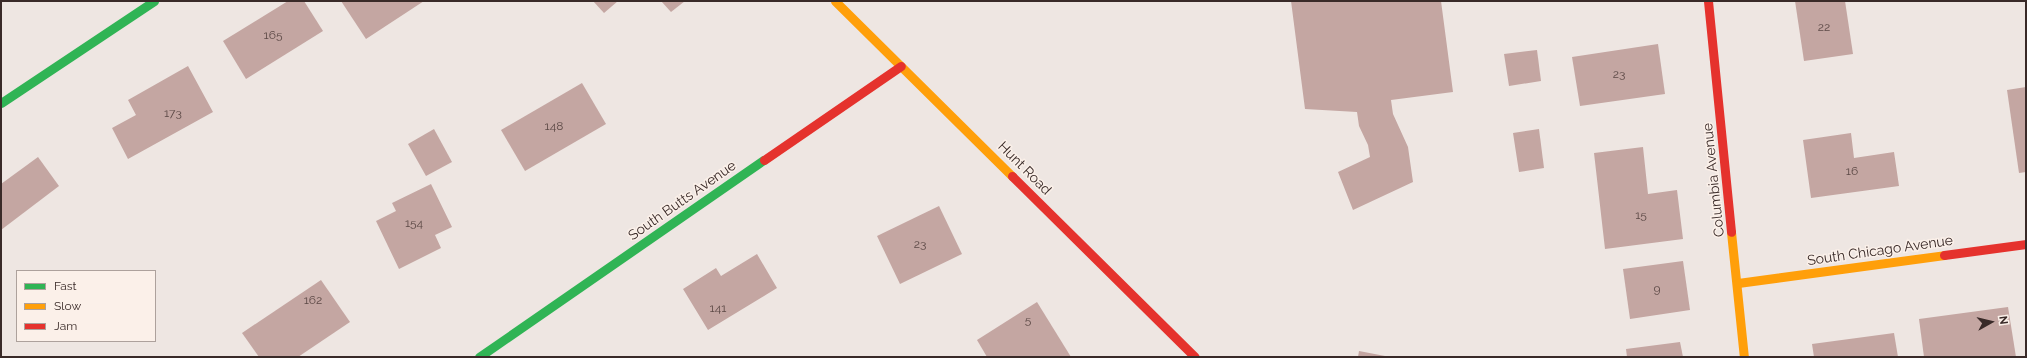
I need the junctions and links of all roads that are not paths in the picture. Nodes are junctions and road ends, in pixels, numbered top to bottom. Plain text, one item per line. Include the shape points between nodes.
1 (154, 1) edge
2 (835, 1) edge
3 (1708, 1) edge
4 (901, 66) junction
5 (1, 102) edge
6 (2026, 244) edge
7 (1738, 283) junction
8 (479, 357) edge
9 (1195, 357) edge
10 (1744, 357) edge

1 - 5 street
2 - 4 street, Hunt Road
3 - 7 street, Columbia Avenue
4 - 8 street, South Butts Avenue
4 - 9 street, Hunt Road
6 - 7 street, South Chicago Avenue
7 - 10 street, Columbia Avenue

